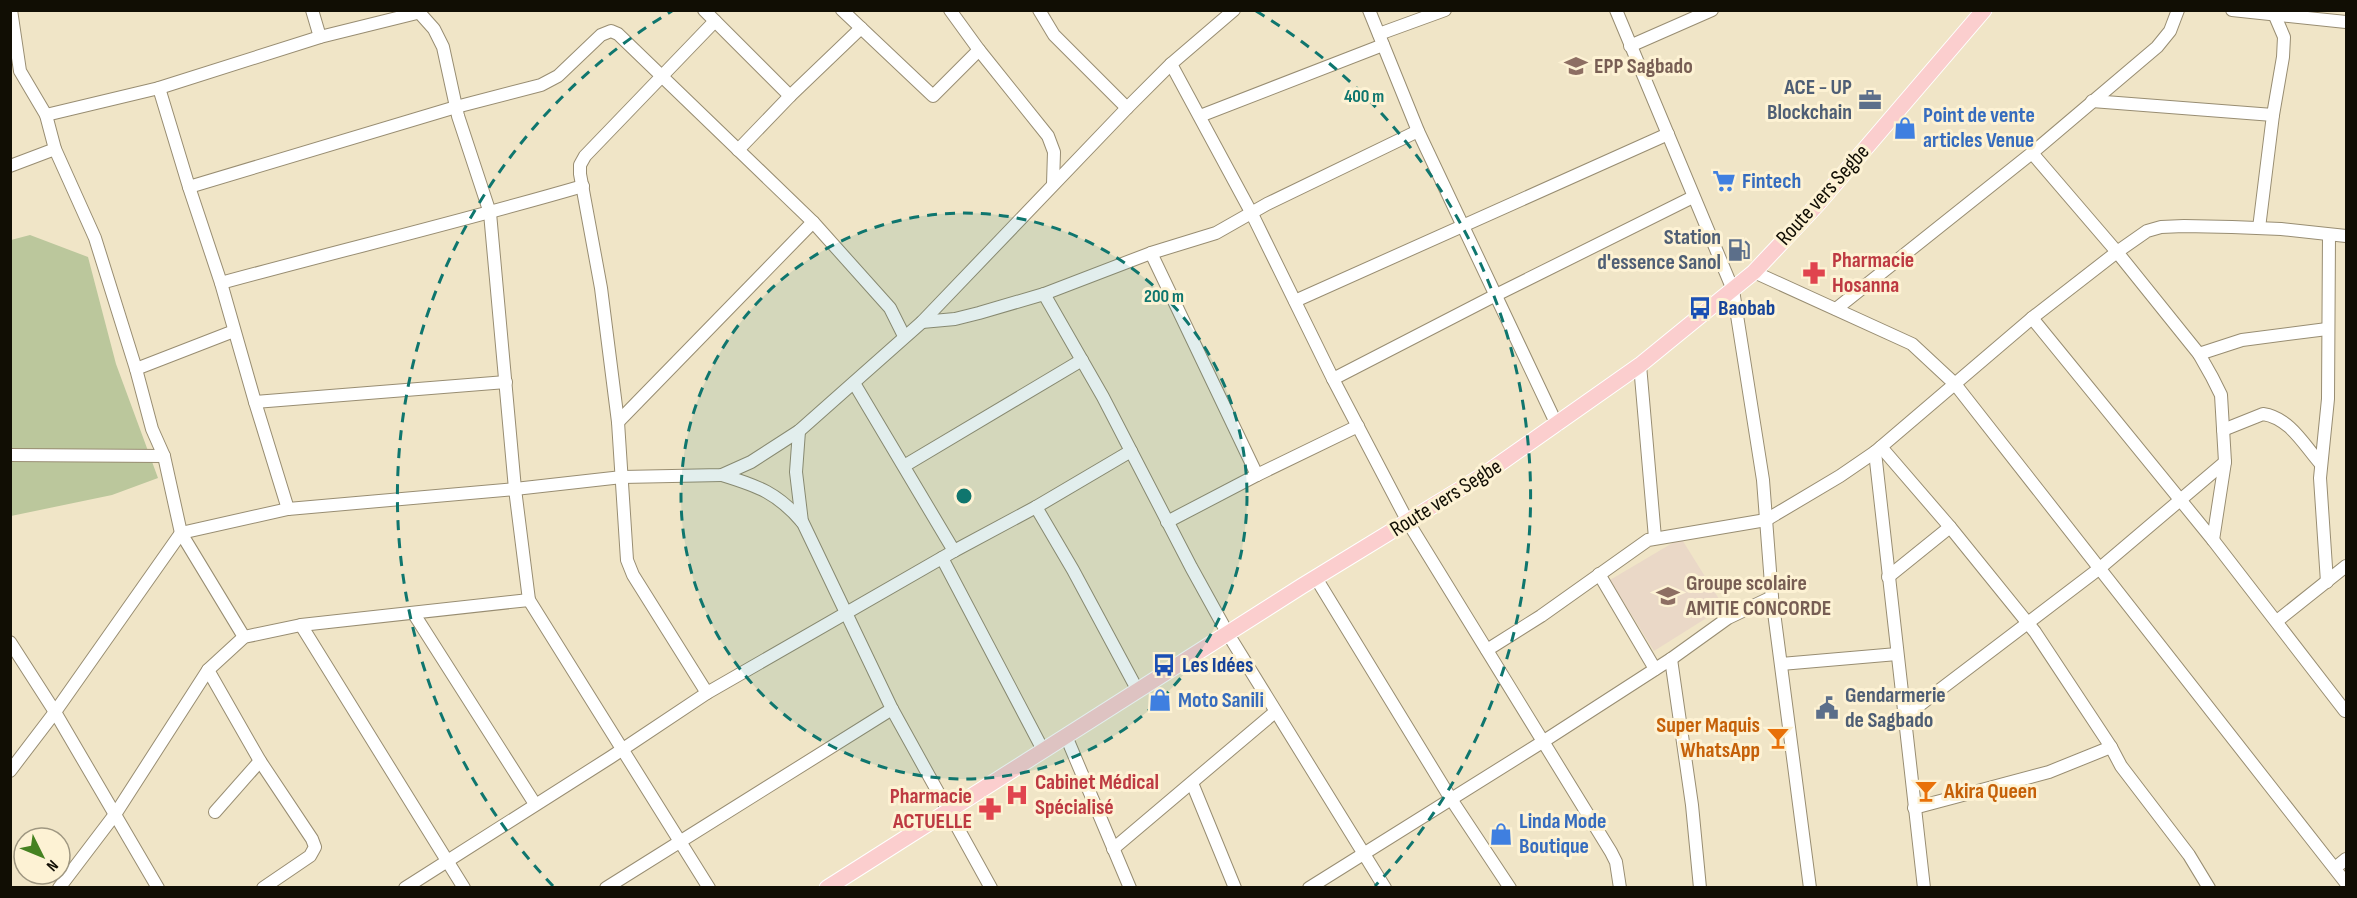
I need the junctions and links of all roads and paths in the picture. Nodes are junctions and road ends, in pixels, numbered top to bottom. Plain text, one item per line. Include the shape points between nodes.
1 (312, 10) edge
2 (704, 10) edge
3 (842, 10) edge
4 (950, 10) edge
5 (1039, 10) edge
6 (1234, 10) edge
7 (1370, 10) edge
8 (1445, 10) edge
9 (1616, 10) edge
10 (1712, 10) edge
11 (1984, 10) edge
12 (2178, 10) edge
13 (2232, 10) edge
14 (11, 11) edge
15 (417, 11) edge
16 (2275, 16) junction
17 (715, 21) junction
18 (2346, 22) edge
19 (861, 28) junction
20 (320, 37) junction
21 (1381, 40) junction
22 (1630, 46) junction
23 (979, 50) junction
24 (1171, 64) junction
25 (15, 73) edge
26 (663, 77) junction
27 (159, 88) junction
28 (790, 96) junction
29 (2092, 101) junction
30 (456, 107) junction
31 (1127, 108) junction
32 (46, 115) junction
33 (2273, 115) junction
34 (1200, 116) junction
35 (1418, 131) junction
36 (1668, 134) junction
37 (55, 149) junction
38 (738, 150) junction
39 (2032, 153) junction
40 (10, 166) edge
41 (1053, 184) junction
42 (583, 186) junction
43 (189, 187) junction
44 (1693, 197) junction
45 (490, 213) junction
46 (1252, 214) junction
47 (813, 222) junction
48 (1462, 227) junction
49 (2259, 228) junction
50 (2329, 235) junction
51 (2346, 236) edge
52 (2117, 252) junction
53 (1151, 253) junction
54 (1754, 272) junction
55 (221, 283) junction
56 (1733, 291) junction
57 (1044, 294) junction
58 (1494, 296) junction
59 (1295, 301) junction
60 (1836, 309) junction
61 (2032, 318) junction
62 (922, 322) junction
63 (2327, 329) junction
64 (234, 331) junction
65 (904, 336) junction
66 (2199, 354) junction
67 (1082, 360) junction
68 (1640, 365) junction
69 (136, 369) junction
70 (1333, 379) junction
71 (506, 382) junction
72 (854, 383) junction
73 (1956, 384) junction
74 (255, 402) junction
75 (618, 422) junction
76 (1358, 426) junction
77 (1557, 426) junction
78 (2223, 430) junction
79 (799, 431) junction
80 (1878, 449) junction
81 (1131, 451) junction
82 (10, 455) edge
83 (164, 456) junction
84 (2225, 462) junction
85 (2320, 464) junction
86 (904, 466) junction
87 (723, 475) junction
88 (1257, 475) junction
89 (622, 477) junction
90 (515, 489) junction
91 (2181, 501) junction
92 (1036, 507) junction
93 (288, 509) junction
94 (1766, 520) junction
95 (1167, 522) junction
96 (1408, 522) junction
97 (803, 523) junction
98 (1950, 527) junction
99 (180, 533) junction
100 (1655, 538) junction
101 (2213, 540) junction
102 (954, 551) junction
103 (942, 558) junction
104 (2346, 566) edge
105 (2100, 568) junction
106 (1599, 574) junction
107 (1888, 577) junction
108 (1316, 578) junction
109 (2327, 582) junction
110 (1772, 597) junction
111 (529, 600) junction
112 (846, 613) junction
113 (414, 614) junction
114 (2277, 621) junction
115 (2027, 623) junction
116 (301, 625) junction
117 (1228, 634) junction
118 (244, 637) junction
119 (10, 642) edge
120 (1487, 650) junction
121 (1897, 654) junction
122 (1671, 658) junction
123 (1781, 664) junction
124 (1655, 669) junction
125 (208, 670) junction
126 (1138, 691) junction
127 (707, 693) junction
128 (892, 709) junction
129 (2345, 711) edge
130 (56, 712) junction
131 (1275, 712) junction
132 (1904, 717) junction
133 (1066, 736) junction
134 (1544, 741) junction
135 (2111, 747) junction
136 (622, 750) junction
137 (1043, 750) junction
138 (260, 761) junction
139 (10, 771) edge
140 (1192, 783) junction
141 (1451, 799) junction
142 (535, 804) junction
143 (1914, 807) junction
144 (950, 810) junction
145 (215, 812) dead end
146 (116, 813) junction
147 (680, 842) junction
148 (1113, 849) junction
149 (1365, 853) junction
150 (2346, 859) edge
151 (448, 860) junction
152 (2335, 868) junction
153 (2346, 882) edge
154 (59, 888) edge
155 (159, 888) edge
156 (263, 888) edge
157 (405, 888) edge
158 (464, 888) edge
159 (606, 888) edge
160 (709, 888) edge
161 (827, 888) edge
162 (991, 888) edge
163 (1130, 888) edge
164 (1235, 888) edge
165 (1310, 888) edge
166 (1385, 888) edge
167 (1510, 888) edge
168 (1620, 888) edge
169 (1700, 888) edge
170 (1810, 888) edge
171 (1924, 888) edge
172 (2209, 888) edge

1 - 20 street
2 - 17 street
3 - 19 street
4 - 23 street
5 - 31 street via 1054,35
6 - 24 street
7 - 21 street
8 - 21 street
9 - 22 street
10 - 22 street
11 - 54 main road, Route vers Segbe
12 - 29 street via 2170,31 2157,47
13 - 16 street
14 - 25 street
15 - 20 street
15 - 30 street via 435,29
16 - 18 street
16 - 33 street via 2284,37
17 - 26 street
17 - 28 street
19 - 23 street via 933,96
19 - 28 street
20 - 27 street
21 - 34 street
21 - 35 street
22 - 36 street
23 - 41 street via 1048,136 1054,152
24 - 31 street
24 - 34 street
25 - 32 street
26 - 30 street via 611,31 601,35 551,82
26 - 38 street
26 - 42 street via 585,156 580,165
27 - 32 street
27 - 43 street
28 - 38 street
29 - 33 street
29 - 39 street
30 - 43 street
30 - 45 street
31 - 41 street
32 - 37 street
33 - 49 street
34 - 46 street
35 - 46 street
35 - 48 street
36 - 44 street
36 - 48 street
37 - 40 street
37 - 69 street via 95,238
38 - 47 street
39 - 52 street
39 - 60 street
41 - 62 street
42 - 45 street
42 - 75 street
43 - 55 street
44 - 56 street
44 - 58 street
45 - 55 street
45 - 71 street
46 - 53 street via 1216,233
46 - 59 street
47 - 65 street via 890,308
47 - 75 street
48 - 58 street
48 - 59 street
49 - 50 street
49 - 52 street via 2161,227 2147,231
50 - 51 street
50 - 63 street
52 - 61 street
52 - 66 street
53 - 57 street
53 - 88 street
54 - 56 main road, Route vers Segbe
54 - 60 street
55 - 64 street
56 - 68 main road, Route vers Segbe
56 - 94 street via 1754,415
57 - 62 street via 979,313
57 - 67 street
58 - 70 street
58 - 77 street
59 - 70 street
60 - 73 street via 1912,344
61 - 73 street
61 - 91 street
62 - 65 street
63 - 66 street via 2242,340
63 - 85 street via 2328,399
64 - 69 street
64 - 74 street
65 - 72 street
66 - 78 street via 2221,395
67 - 81 street
67 - 86 street
68 - 77 main road, Route vers Segbe
68 - 100 street
69 - 83 street via 152,429
70 - 76 street
71 - 74 street
71 - 90 street
72 - 79 street
72 - 86 street
73 - 80 street
73 - 105 street
74 - 93 street
75 - 89 street
76 - 88 street
76 - 96 street
77 - 96 main road, Route vers Segbe
78 - 84 street
78 - 85 street via 2264,414 2271,415 2293,430
79 - 87 street
79 - 97 street via 796,472
80 - 94 street
80 - 98 street
80 - 107 street
81 - 92 street
81 - 95 street
82 - 83 street
83 - 99 street
84 - 91 street
84 - 101 street
85 - 109 street
86 - 102 street
87 - 89 street
87 - 97 street via 767,490
88 - 95 street
89 - 90 street
89 - 127 street via 630,568
90 - 93 street
90 - 111 street
91 - 101 street
91 - 105 street
92 - 102 street
92 - 126 street
93 - 99 street
94 - 100 street
94 - 110 street
95 - 117 street
96 - 108 main road, Route vers Segbe
96 - 120 street
97 - 112 street
98 - 107 street
98 - 115 street
99 - 118 street
99 - 130 street
100 - 106 street
101 - 114 street
102 - 103 street
103 - 112 street
103 - 137 street
104 - 109 street
105 - 115 street
105 - 152 street
106 - 120 street
106 - 124 street
107 - 121 street
108 - 117 main road, Route vers Segbe
108 - 141 street
109 - 114 street
110 - 122 street via 1728,618
110 - 123 street
111 - 113 street
111 - 136 street
112 - 127 street
112 - 128 street
113 - 116 street
113 - 142 street
114 - 129 street
115 - 132 street
115 - 135 street
116 - 118 street
116 - 151 street
117 - 126 main road, Route vers Segbe
117 - 131 street
118 - 125 street
119 - 130 street
120 - 134 street
121 - 123 street
121 - 132 street
122 - 124 street
122 - 169 street
123 - 170 street
124 - 134 street
125 - 138 street
125 - 146 street
126 - 133 main road, Route vers Segbe
127 - 136 street
128 - 144 street
128 - 147 street
130 - 139 street
130 - 146 street
131 - 140 street
131 - 149 street
132 - 143 street
133 - 137 main road, Route vers Segbe
133 - 148 street
134 - 141 street
134 - 168 street via 1611,852
135 - 143 street via 2049,772
135 - 172 street
136 - 142 street
136 - 147 street
137 - 144 main road, Route vers Segbe
138 - 145 street
138 - 156 street via 315,847 310,856
140 - 148 street
140 - 164 street
141 - 149 street
141 - 167 street
142 - 151 street
143 - 171 street
144 - 161 main road, Route vers Segbe
144 - 162 street
146 - 154 street
146 - 155 street
147 - 159 street
147 - 160 street
148 - 163 street
149 - 165 street
149 - 166 street
150 - 152 street
151 - 157 street
151 - 158 street
152 - 153 street

